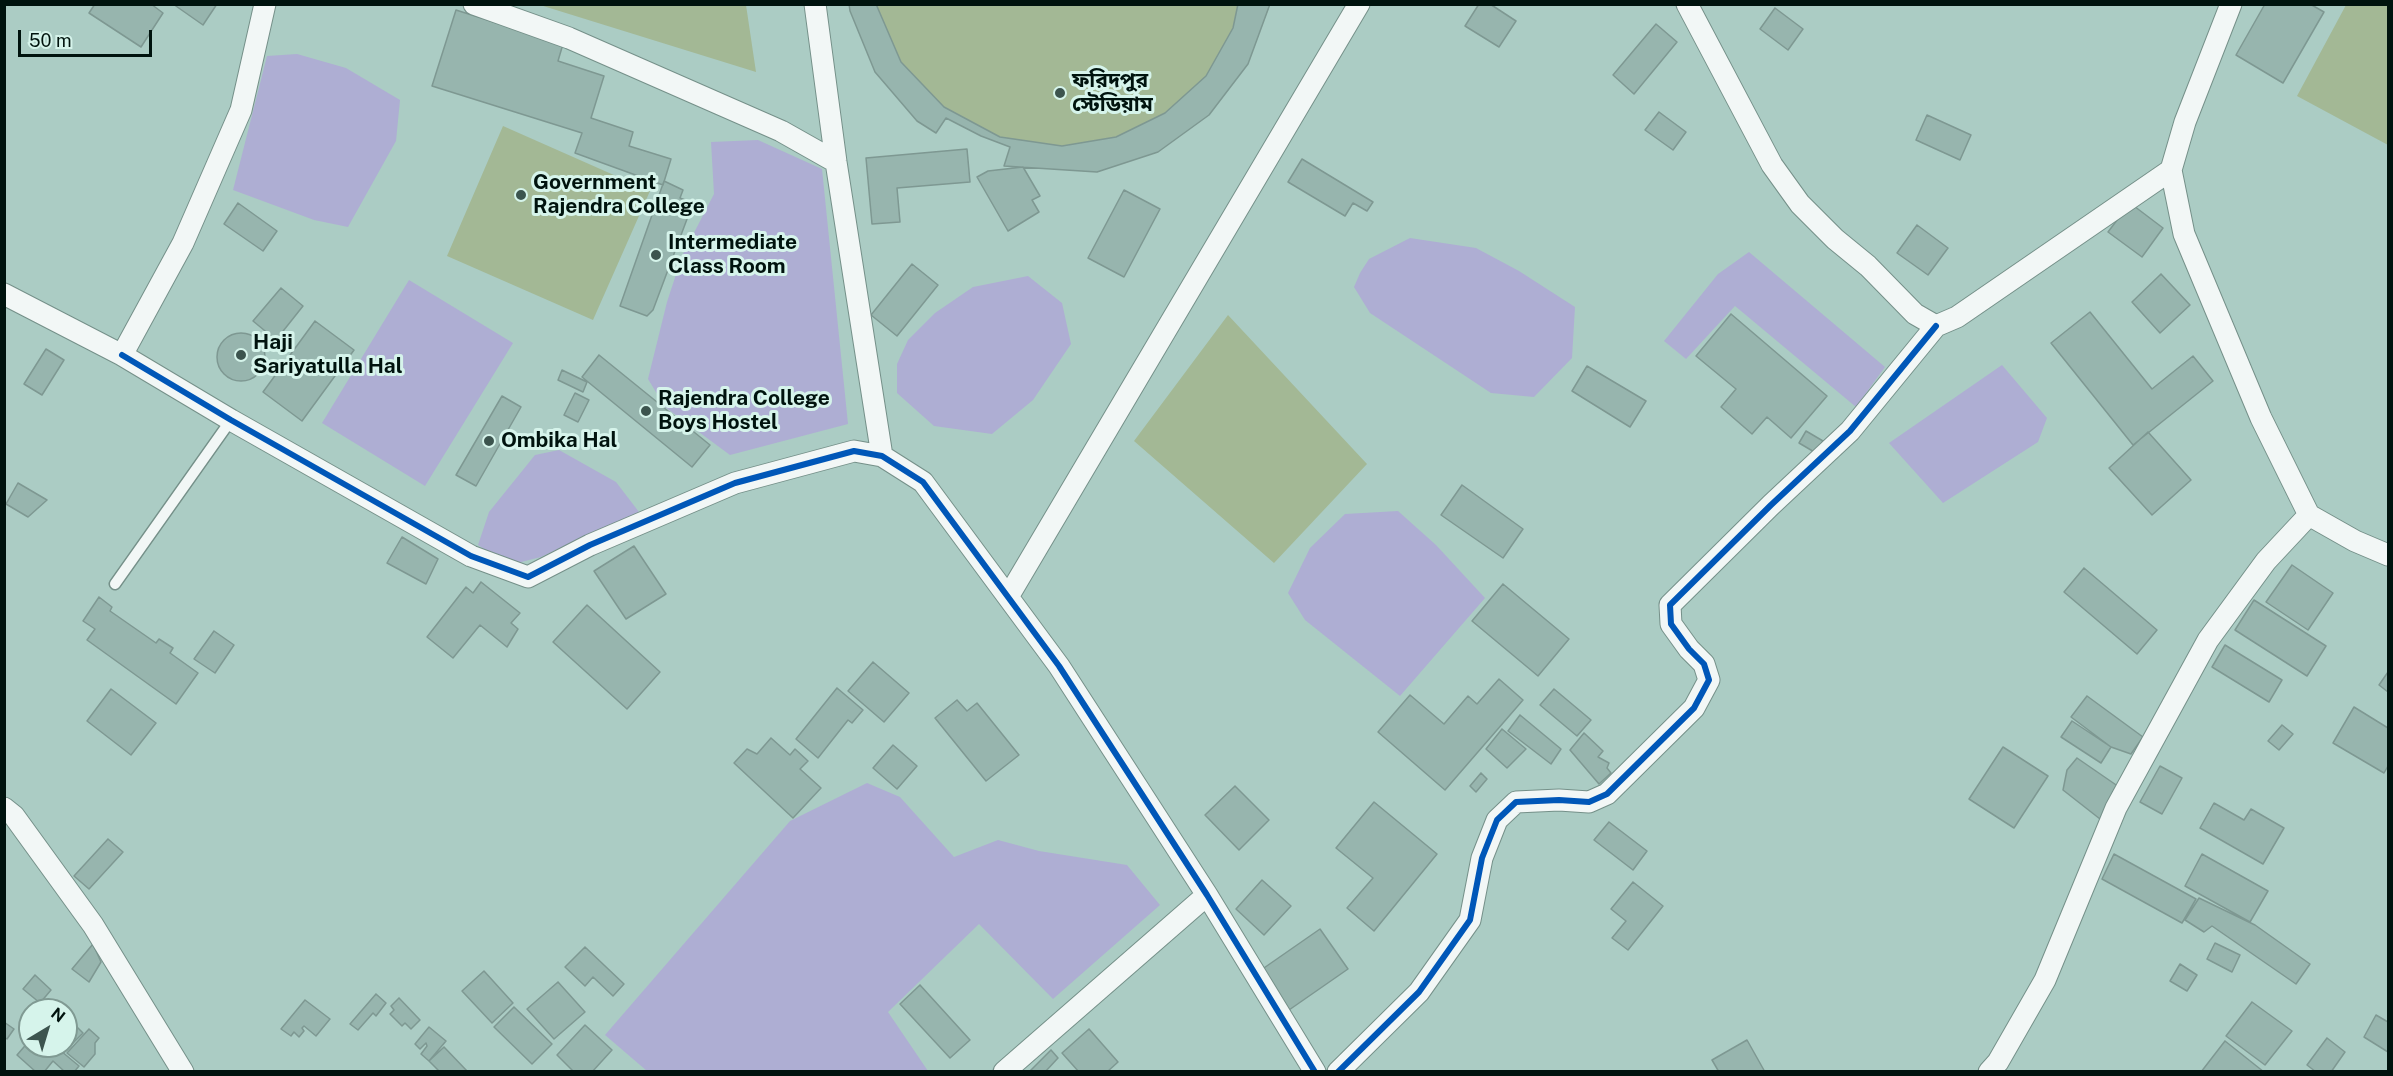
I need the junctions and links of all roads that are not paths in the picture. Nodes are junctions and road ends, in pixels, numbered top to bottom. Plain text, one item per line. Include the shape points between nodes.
1 (265, 4) edge
2 (474, 4) edge
3 (815, 4) edge
4 (1359, 4) edge
5 (1687, 4) edge
6 (2231, 4) edge
7 (836, 162) junction
8 (2171, 170) junction
9 (4, 294) edge
10 (1936, 326) junction
11 (122, 355) junction
12 (231, 420) junction
13 (882, 456) junction
14 (2309, 515) junction
15 (2388, 555) edge
16 (115, 584) dead end
17 (1008, 597) junction
18 (4, 808) edge
19 (1207, 895) junction
20 (183, 1071) edge
21 (1004, 1071) edge
22 (1316, 1071) edge
23 (1338, 1071) edge
24 (1989, 1071) edge

1 - 11 street via 241,110 183,243
2 - 7 street via 569,38 781,130
3 - 7 street
4 - 17 street
5 - 10 street via 1772,165 1800,204 1915,314
6 - 8 street via 2185,122
7 - 13 street
8 - 10 street via 1957,317
8 - 14 street via 2184,234 2261,418
9 - 11 street
10 - 23 street via 1850,431 1670,605 1671,624 1704,664 1709,680 1694,708 1607,794 1589,802 1516,802 1497,820 1482,858 1470,920 1419,992
11 - 12 street
12 - 13 street via 471,556 528,577 590,545 735,483 854,452
12 - 16 lane
13 - 17 street via 923,482
14 - 15 street
14 - 24 street via 2266,561 2208,640 2115,808 2045,980
17 - 19 street via 1059,666
18 - 20 street via 14,816 93,925
19 - 21 street
19 - 22 street

